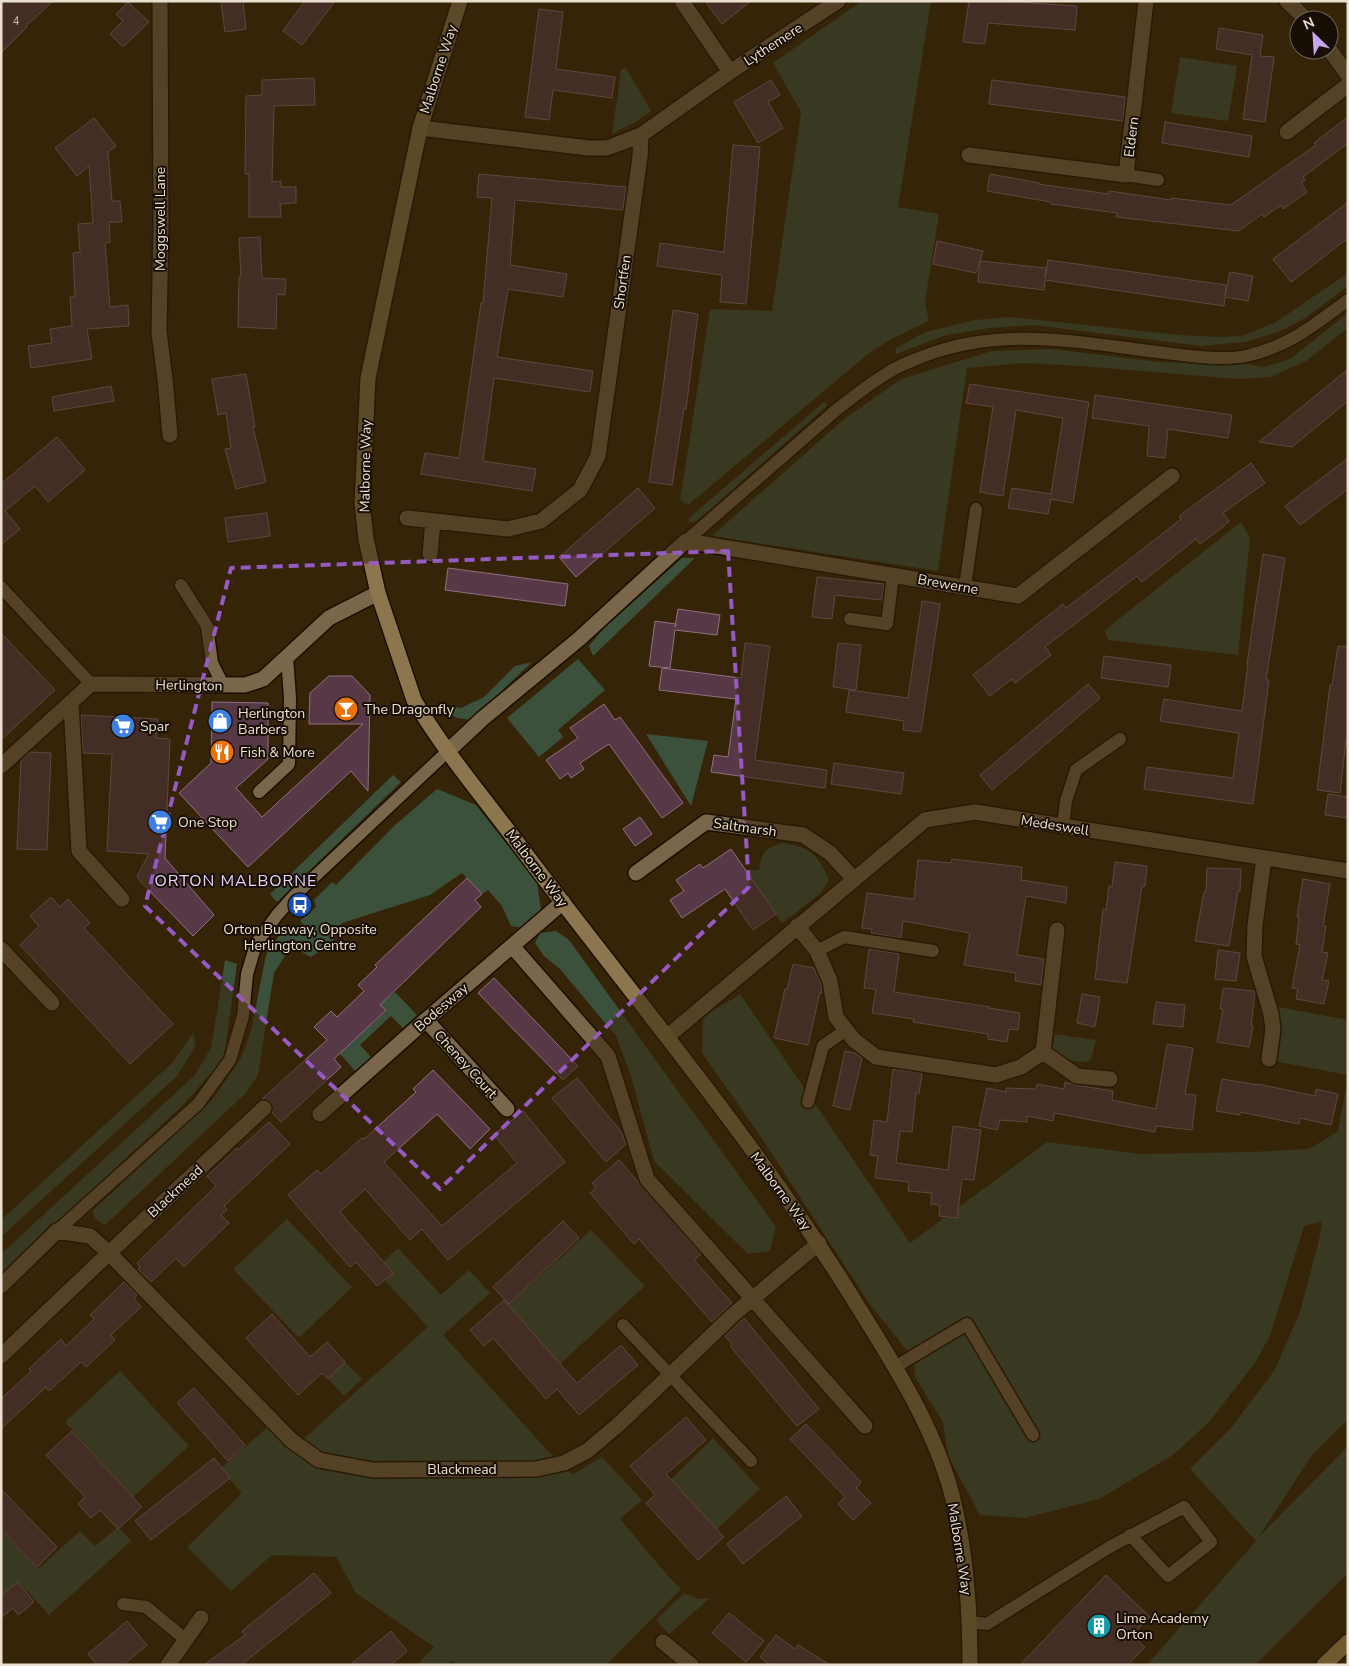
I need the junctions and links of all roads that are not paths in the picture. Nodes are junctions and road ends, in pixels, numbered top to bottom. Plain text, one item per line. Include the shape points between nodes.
1 (160, 1) edge
2 (460, 1) edge
3 (682, 1) edge
4 (838, 1) edge
5 (1146, 1) edge
6 (1287, 1) edge
7 (1296, 10) edge
8 (1337, 60) edge
9 (730, 72) junction
10 (1348, 75) edge
11 (1348, 85) edge
12 (420, 128) junction
13 (1288, 132) dead end
14 (641, 135) junction
15 (969, 155) dead end
16 (1126, 175) junction
17 (1158, 180) dead end
18 (1348, 300) edge
19 (170, 436) dead end
20 (1172, 476) dead end
21 (976, 509) dead end
22 (408, 518) dead end
23 (433, 521) junction
24 (686, 541) junction
25 (430, 554) dead end
26 (893, 575) junction
27 (180, 586) dead end
28 (1, 587) edge
29 (965, 587) junction
30 (378, 593) junction
31 (850, 619) dead end
32 (287, 657) junction
33 (91, 684) junction
34 (222, 685) junction
35 (71, 702) junction
36 (1120, 739) dead end
37 (448, 751) junction
38 (1, 766) edge
39 (259, 792) dead end
40 (1063, 826) junction
41 (1264, 858) junction
42 (1348, 871) edge
43 (636, 873) dead end
44 (854, 879) junction
45 (122, 899) dead end
46 (562, 902) junction
47 (797, 926) junction
48 (1057, 930) dead end
49 (512, 946) junction
50 (1, 950) edge
51 (817, 951) junction
52 (933, 951) dead end
53 (52, 1003) dead end
54 (426, 1020) junction
55 (846, 1030) junction
56 (668, 1036) junction
57 (1043, 1052) junction
58 (1269, 1059) dead end
59 (1110, 1079) dead end
60 (808, 1102) dead end
61 (264, 1108) dead end
62 (507, 1109) dead end
63 (320, 1114) dead end
64 (57, 1231) junction
65 (819, 1243) junction
66 (109, 1252) junction
67 (1, 1286) edge
68 (753, 1297) junction
69 (623, 1325) dead end
70 (1, 1356) edge
71 (895, 1367) junction
72 (672, 1375) junction
73 (865, 1426) dead end
74 (1033, 1435) dead end
75 (751, 1460) dead end
76 (1130, 1535) junction
77 (123, 1604) dead end
78 (200, 1618) dead end
79 (970, 1622) junction
80 (186, 1640) junction
81 (663, 1642) dead end
82 (1348, 1642) edge
83 (168, 1665) edge
84 (691, 1665) edge
85 (970, 1665) edge
86 (1324, 1665) edge

1 - 19 street, Moggswell Lane via 159,332
2 - 12 street, Malborne Way
3 - 9 street, Lythemere
4 - 9 street, Lythemere
5 - 16 street, Eldern
6 - 7 street
8 - 10 street
9 - 14 street
11 - 13 street
12 - 14 street via 589,148 606,148
12 - 30 street, Malborne Way via 368,378 362,502
14 - 23 street, Shortfen via 597,460 580,490 541,521 508,529
15 - 16 street, Eldern
16 - 17 lane
18 - 24 lane via 1302,334 1273,349 1244,357 1176,354 1045,338 1002,338 948,347 898,367 860,392
20 - 29 street, Brewerne via 1018,596
21 - 29 lane
22 - 23 street, Shortfen
23 - 25 street
24 - 26 street, Brewerne
24 - 37 street via 579,639
26 - 29 street, Brewerne
26 - 31 lane via 887,624
27 - 34 lane via 207,626 212,663
28 - 33 lane
30 - 32 street, Herlington via 330,618
30 - 37 street, Malborne Way via 414,700
32 - 34 street, Herlington via 263,679 245,685
32 - 39 lane via 290,764
33 - 34 street, Herlington
33 - 35 street
35 - 38 street
35 - 45 street via 79,851
36 - 40 lane via 1076,770 1066,801
37 - 46 street, Malborne Way
37 - 64 lane via 294,896 256,944 247,974 243,1016 230,1060 198,1104
40 - 41 street, Medeswell
40 - 44 street, Medeswell via 975,812 925,820
41 - 42 street, Medeswell
41 - 58 street via 1254,956 1271,1014 1273,1029
43 - 44 street, Saltmarsh via 706,822 802,835 830,853
44 - 47 street, Medeswell
46 - 49 street, Bodesway
46 - 56 street, Malborne Way
47 - 51 street
47 - 56 street, Medeswell
48 - 57 street
49 - 54 street, Bodesway
49 - 68 street via 608,1056 647,1179
50 - 53 street
51 - 52 lane via 844,937
51 - 55 street via 830,981 836,1017
54 - 62 street, Cheney Court
54 - 63 street, Bodesway
55 - 57 street via 876,1057 996,1075 1021,1067
55 - 60 lane via 823,1046
56 - 65 street, Malborne Way
57 - 59 street via 1076,1076
61 - 66 street, Blackmead
64 - 66 street, Blackmead via 90,1236
64 - 67 street
65 - 68 street, Blackmead
65 - 71 street, Malborne Way
66 - 70 street, Blackmead
66 - 72 street, Blackmead via 292,1442 319,1460 373,1470 536,1469 564,1463 595,1445
68 - 72 street, Blackmead
68 - 73 street
69 - 72 lane
71 - 74 lane via 967,1324
71 - 79 street, Malborne Way via 926,1424 951,1494 964,1559
72 - 75 lane
76 - 76 lane via 1184,1507 1211,1542 1168,1576
76 - 79 lane via 987,1624
77 - 80 lane via 146,1607
78 - 80 street
79 - 85 street, Malborne Way
80 - 83 street
81 - 84 street
82 - 86 highway

